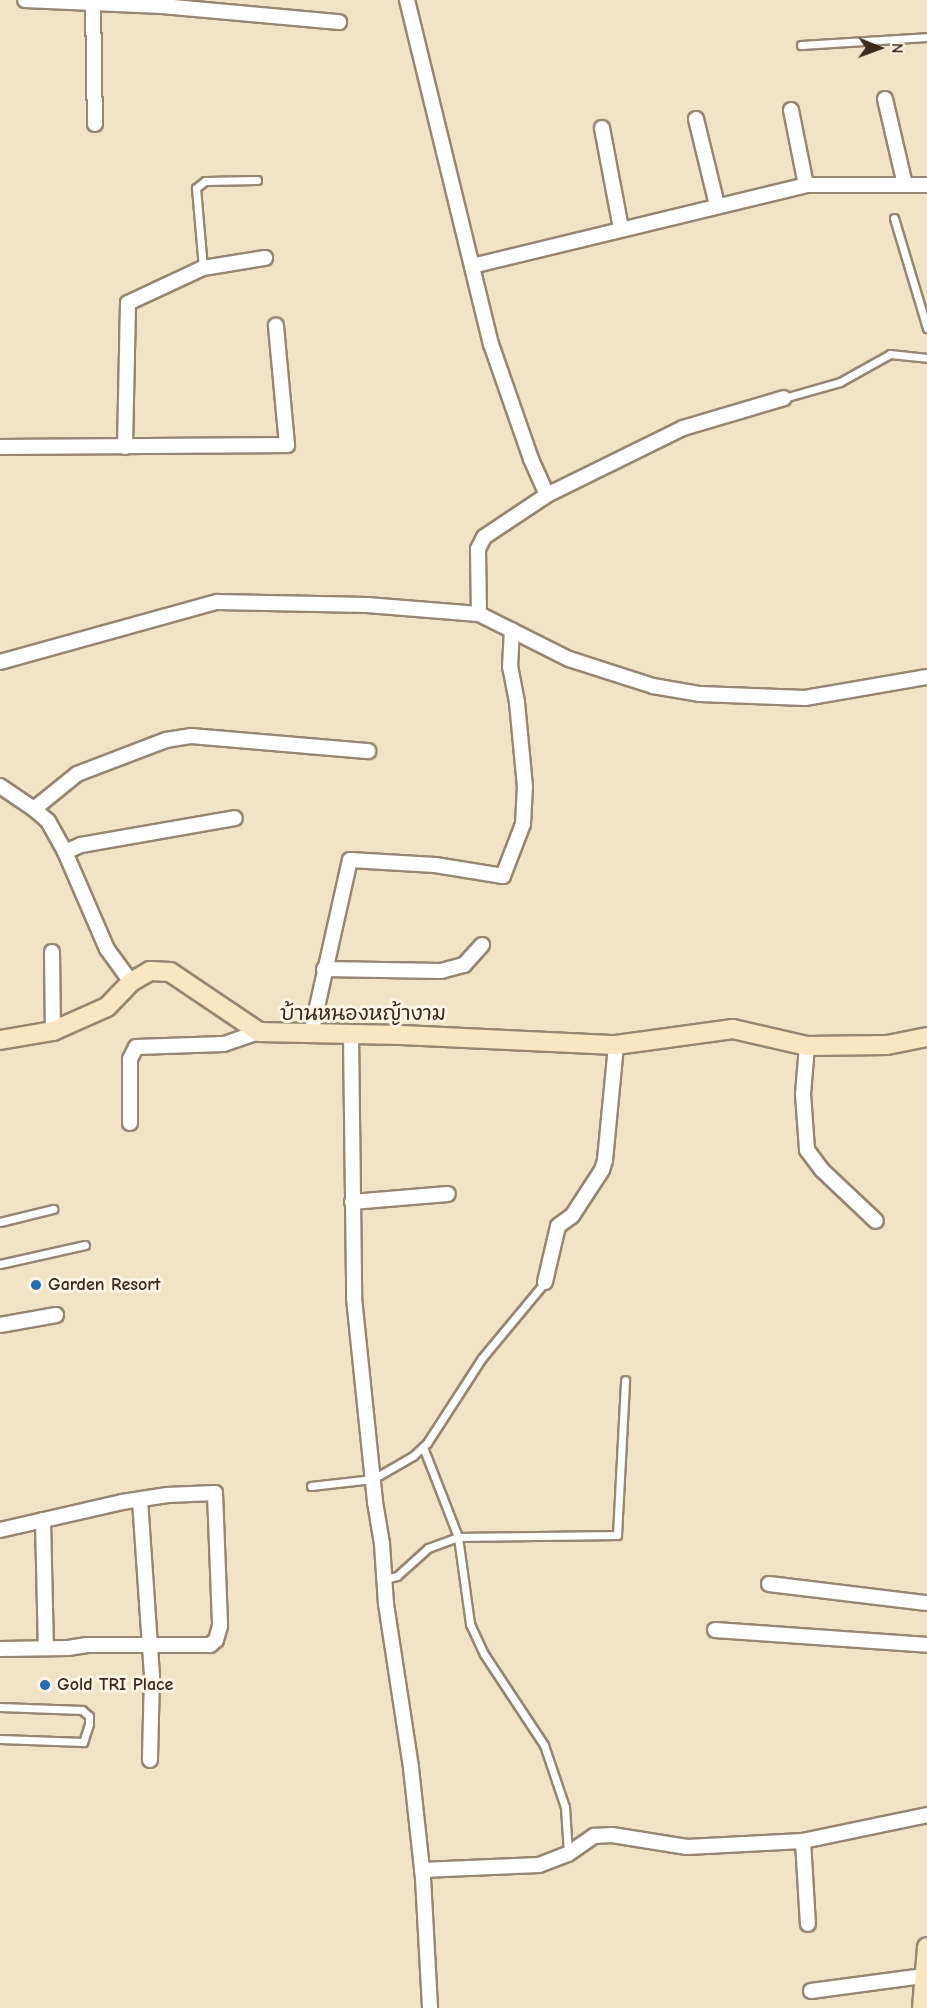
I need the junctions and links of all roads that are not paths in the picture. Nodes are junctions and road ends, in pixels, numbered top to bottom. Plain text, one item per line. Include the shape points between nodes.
1 (25, 0) edge
2 (407, 0) edge
3 (93, 2) junction
4 (339, 22) dead end
5 (927, 37) edge
6 (801, 45) dead end
7 (885, 99) dead end
8 (791, 110) dead end
9 (696, 119) dead end
10 (95, 124) dead end
11 (602, 128) dead end
12 (257, 180) dead end
13 (806, 185) junction
14 (905, 185) junction
15 (927, 185) edge
16 (717, 205) junction
17 (894, 218) dead end
18 (621, 229) junction
19 (265, 258) dead end
20 (472, 266) junction
21 (202, 268) junction
22 (276, 326) dead end
23 (927, 328) edge
24 (927, 358) edge
25 (784, 398) joint
26 (0, 447) edge
27 (125, 447) junction
28 (547, 495) junction
29 (479, 614) junction
30 (512, 630) junction
31 (0, 662) edge
32 (927, 676) edge
33 (368, 751) dead end
34 (0, 786) edge
35 (34, 809) junction
36 (235, 818) dead end
37 (65, 852) junction
38 (482, 945) dead end
39 (52, 952) dead end
40 (324, 969) junction
41 (131, 982) junction
42 (53, 1032) junction
43 (259, 1032) junction
44 (311, 1034) junction
45 (351, 1034) junction
46 (927, 1037) edge
47 (0, 1040) edge
48 (616, 1045) junction
49 (807, 1046) junction
50 (130, 1123) dead end
51 (448, 1194) dead end
52 (352, 1202) junction
53 (52, 1209) dead end
54 (876, 1221) dead end
55 (0, 1222) edge
56 (85, 1245) dead end
57 (0, 1264) edge
58 (545, 1282) joint
59 (56, 1315) dead end
60 (0, 1326) edge
61 (625, 1380) dead end
62 (423, 1446) junction
63 (373, 1479) junction
64 (311, 1486) dead end
65 (140, 1500) junction
66 (43, 1520) junction
67 (0, 1530) edge
68 (458, 1537) junction
69 (384, 1580) junction
70 (769, 1584) dead end
71 (927, 1603) edge
72 (715, 1630) dead end
73 (148, 1645) junction
74 (927, 1645) edge
75 (46, 1648) junction
76 (0, 1649) edge
77 (0, 1707) edge
78 (0, 1739) edge
79 (150, 1760) dead end
80 (927, 1815) edge
81 (802, 1841) junction
82 (568, 1854) junction
83 (422, 1870) junction
84 (808, 1924) dead end
85 (927, 1947) edge
86 (924, 1976) junction
87 (811, 1991) dead end
88 (430, 2008) edge
89 (922, 2008) edge

1 - 3 street
2 - 20 street
3 - 4 street
3 - 10 street
5 - 6 lane
7 - 14 street
8 - 13 street
9 - 16 street
11 - 18 street
12 - 21 lane via 205,181 196,188
13 - 14 street
13 - 16 street
14 - 15 street
16 - 18 street
17 - 23 lane
18 - 20 street
19 - 21 street
20 - 28 street via 491,344
21 - 27 street via 128,303
22 - 27 street via 287,446
24 - 25 lane via 890,354 840,382
25 - 28 street via 683,428
26 - 27 street
28 - 29 street via 484,537 478,549
29 - 30 street
29 - 31 street via 366,605 217,602
30 - 32 street via 569,659 653,686 700,694 805,698
30 - 40 street via 510,668 525,787 523,824 503,876 350,860
33 - 35 street via 192,736 166,740 77,774
34 - 35 street
35 - 37 street via 48,821
36 - 37 street via 81,845
37 - 41 street via 107,949
38 - 40 street via 464,965 447,970
39 - 42 street
40 - 44 street
41 - 42 street via 107,1007
41 - 43 street via 150,970 170,972
42 - 47 street
43 - 44 street
43 - 50 street via 225,1044 136,1047 130,1059
44 - 45 street
45 - 48 street
45 - 52 street
46 - 49 street via 887,1045
48 - 49 street via 733,1029
48 - 58 street via 605,1160 572,1216 558,1226
49 - 54 street via 803,1094 807,1150 822,1170
51 - 52 street
52 - 63 street via 355,1308
53 - 55 lane
56 - 57 lane
58 - 62 lane via 482,1358
59 - 60 street
61 - 68 lane via 617,1535
62 - 63 lane
62 - 68 lane
63 - 64 lane
63 - 69 street
65 - 66 street
65 - 73 street
65 - 73 street via 215,1493 220,1626 216,1640 210,1645
66 - 67 street
66 - 75 street
68 - 69 lane via 428,1548 397,1576
68 - 82 lane via 470,1624 484,1653 544,1745 565,1807
69 - 83 street
70 - 71 street
72 - 74 street
73 - 75 street
73 - 79 street via 152,1676
75 - 76 street
77 - 78 lane via 82,1710 89,1716 89,1724 83,1742
80 - 81 street
81 - 82 street via 687,1848 612,1835 594,1836
81 - 84 street
82 - 83 street via 539,1865
83 - 88 street
85 - 86 street
86 - 87 street
86 - 89 street

